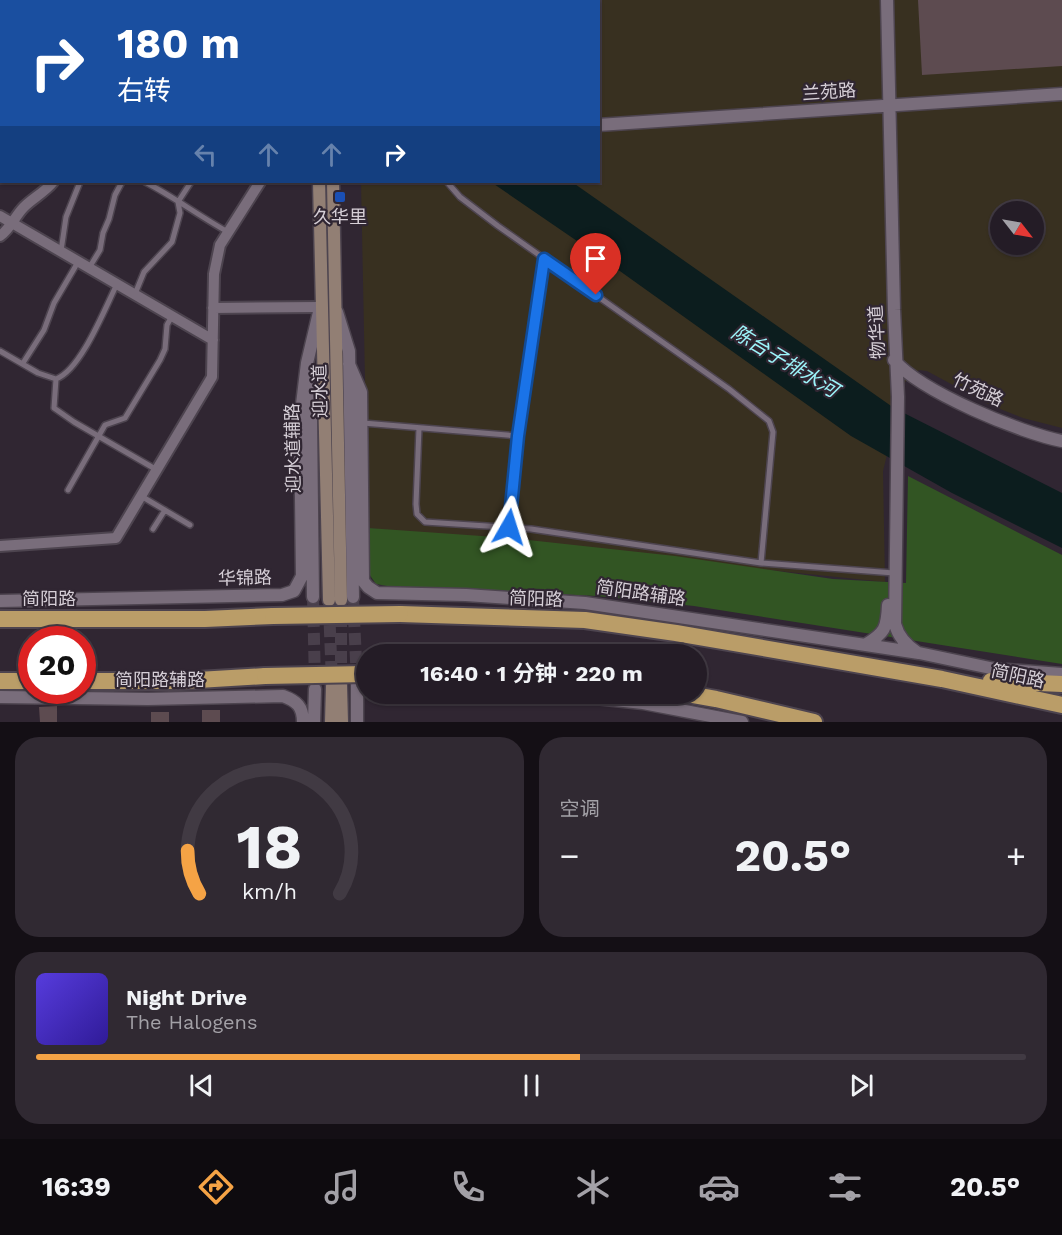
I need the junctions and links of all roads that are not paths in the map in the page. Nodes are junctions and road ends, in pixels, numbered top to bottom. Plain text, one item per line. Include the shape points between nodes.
1 (880, 0) edge
2 (887, 0) edge
3 (1062, 96) edge
4 (887, 108) junction
5 (600, 127) edge
6 (51, 183) edge
7 (80, 183) edge
8 (121, 183) edge
9 (148, 183) edge
10 (190, 183) edge
11 (259, 183) edge
12 (319, 183) edge
13 (333, 183) edge
14 (448, 183) edge
15 (178, 202) junction
16 (0, 216) edge
17 (13, 224) junction
18 (228, 232) junction
19 (0, 236) edge
20 (62, 253) junction
21 (544, 259) junction
22 (78, 262) junction
23 (89, 268) junction
24 (117, 284) junction
25 (135, 294) junction
26 (325, 304) junction
27 (213, 308) junction
28 (172, 316) junction
29 (213, 340) junction
30 (0, 351) edge
31 (895, 357) junction
32 (23, 363) junction
33 (307, 363) junction
34 (349, 364) junction
35 (56, 379) junction
36 (361, 423) junction
37 (419, 428) junction
38 (518, 436) junction
39 (1062, 436) edge
40 (100, 437) junction
41 (1062, 441) edge
42 (157, 470) junction
43 (68, 490) dead end
44 (141, 496) junction
45 (165, 510) junction
46 (190, 525) dead end
47 (509, 527) junction
48 (153, 529) dead end
49 (0, 546) edge
50 (761, 563) junction
51 (892, 573) junction
52 (312, 597) tunnel mouth
53 (341, 599) joint
54 (0, 601) edge
55 (0, 619) edge
56 (865, 645) junction
57 (919, 653) junction
58 (1062, 674) edge
59 (942, 679) junction
60 (0, 681) edge
61 (18, 681) edge
62 (96, 681) edge
63 (356, 684) edge
64 (1062, 684) edge
65 (315, 689) tunnel mouth
66 (0, 697) edge
67 (707, 698) edge
68 (360, 704) edge
69 (364, 704) edge
70 (647, 704) edge
71 (1062, 705) edge
72 (761, 709) junction
73 (808, 721) edge
74 (303, 722) edge
75 (314, 722) edge
76 (332, 722) edge
77 (342, 722) edge
78 (357, 722) edge
79 (364, 722) edge
80 (742, 722) edge
81 (782, 722) edge

1 - 4 street, 物华道
2 - 4 street, 物华道
3 - 4 street, 兰苑路
4 - 5 street, 兰苑路
4 - 31 street, 物华道
6 - 17 street via 23,207
7 - 20 lane via 66,217
8 - 23 lane via 100,250
9 - 15 lane
10 - 15 lane
11 - 18 street
12 - 26 main road, 迎水道
13 - 26 main road, 迎水道
14 - 21 lane via 460,197
15 - 18 lane
15 - 25 lane via 180,213 172,242 144,272
16 - 17 street
17 - 19 street
17 - 20 street
18 - 27 street via 220,245 214,274
20 - 22 street
21 - 38 lane
21 - 50 lane via 769,421 773,432
22 - 23 street
22 - 32 lane
23 - 24 street
24 - 25 street
24 - 35 lane via 87,346 63,376
25 - 28 street
26 - 27 street
26 - 33 street, 迎水道辅路
26 - 34 street via 349,351
26 - 53 main road, 迎水道
27 - 29 street
28 - 29 street
28 - 40 lane via 166,325 165,349 131,410 125,418 105,425
29 - 42 street via 212,377
30 - 32 lane
31 - 39 street, 竹苑路 via 948,392 1004,418
31 - 41 street, 竹苑路 via 908,373 942,394 1012,426
31 - 51 street, 物华道
32 - 35 lane
33 - 52 street, 迎水道辅路
33 - 54 street, 华锦路 via 300,421 302,576 294,591 282,595
34 - 36 street, 简阳路辅路 via 361,392
34 - 53 street
35 - 40 lane via 54,408
36 - 37 lane
36 - 56 street, 简阳路辅路 via 363,581 377,593 585,603
37 - 38 lane
37 - 47 lane via 417,514 424,522
38 - 47 lane
40 - 42 lane
40 - 43 lane
42 - 44 street
44 - 45 lane
44 - 49 street via 116,538
45 - 46 lane
45 - 48 lane
47 - 50 lane
50 - 51 lane
51 - 56 street, 物华道 via 886,626
51 - 57 street, 物华道 via 896,629 904,642
55 - 59 highway, 简阳路, bridge via 400,614 585,620
56 - 57 street, 简阳路辅路
57 - 58 street, 简阳路辅路 via 995,669
59 - 64 highway
59 - 71 highway, 简阳路
60 - 61 highway
62 - 63 highway, bridge via 265,676
65 - 75 street
66 - 74 street, 简阳路辅路 via 283,696 298,703
67 - 72 highway
68 - 78 street
69 - 79 street
70 - 80 street
72 - 73 highway
72 - 81 highway
76 - 77 main road via 336,686

